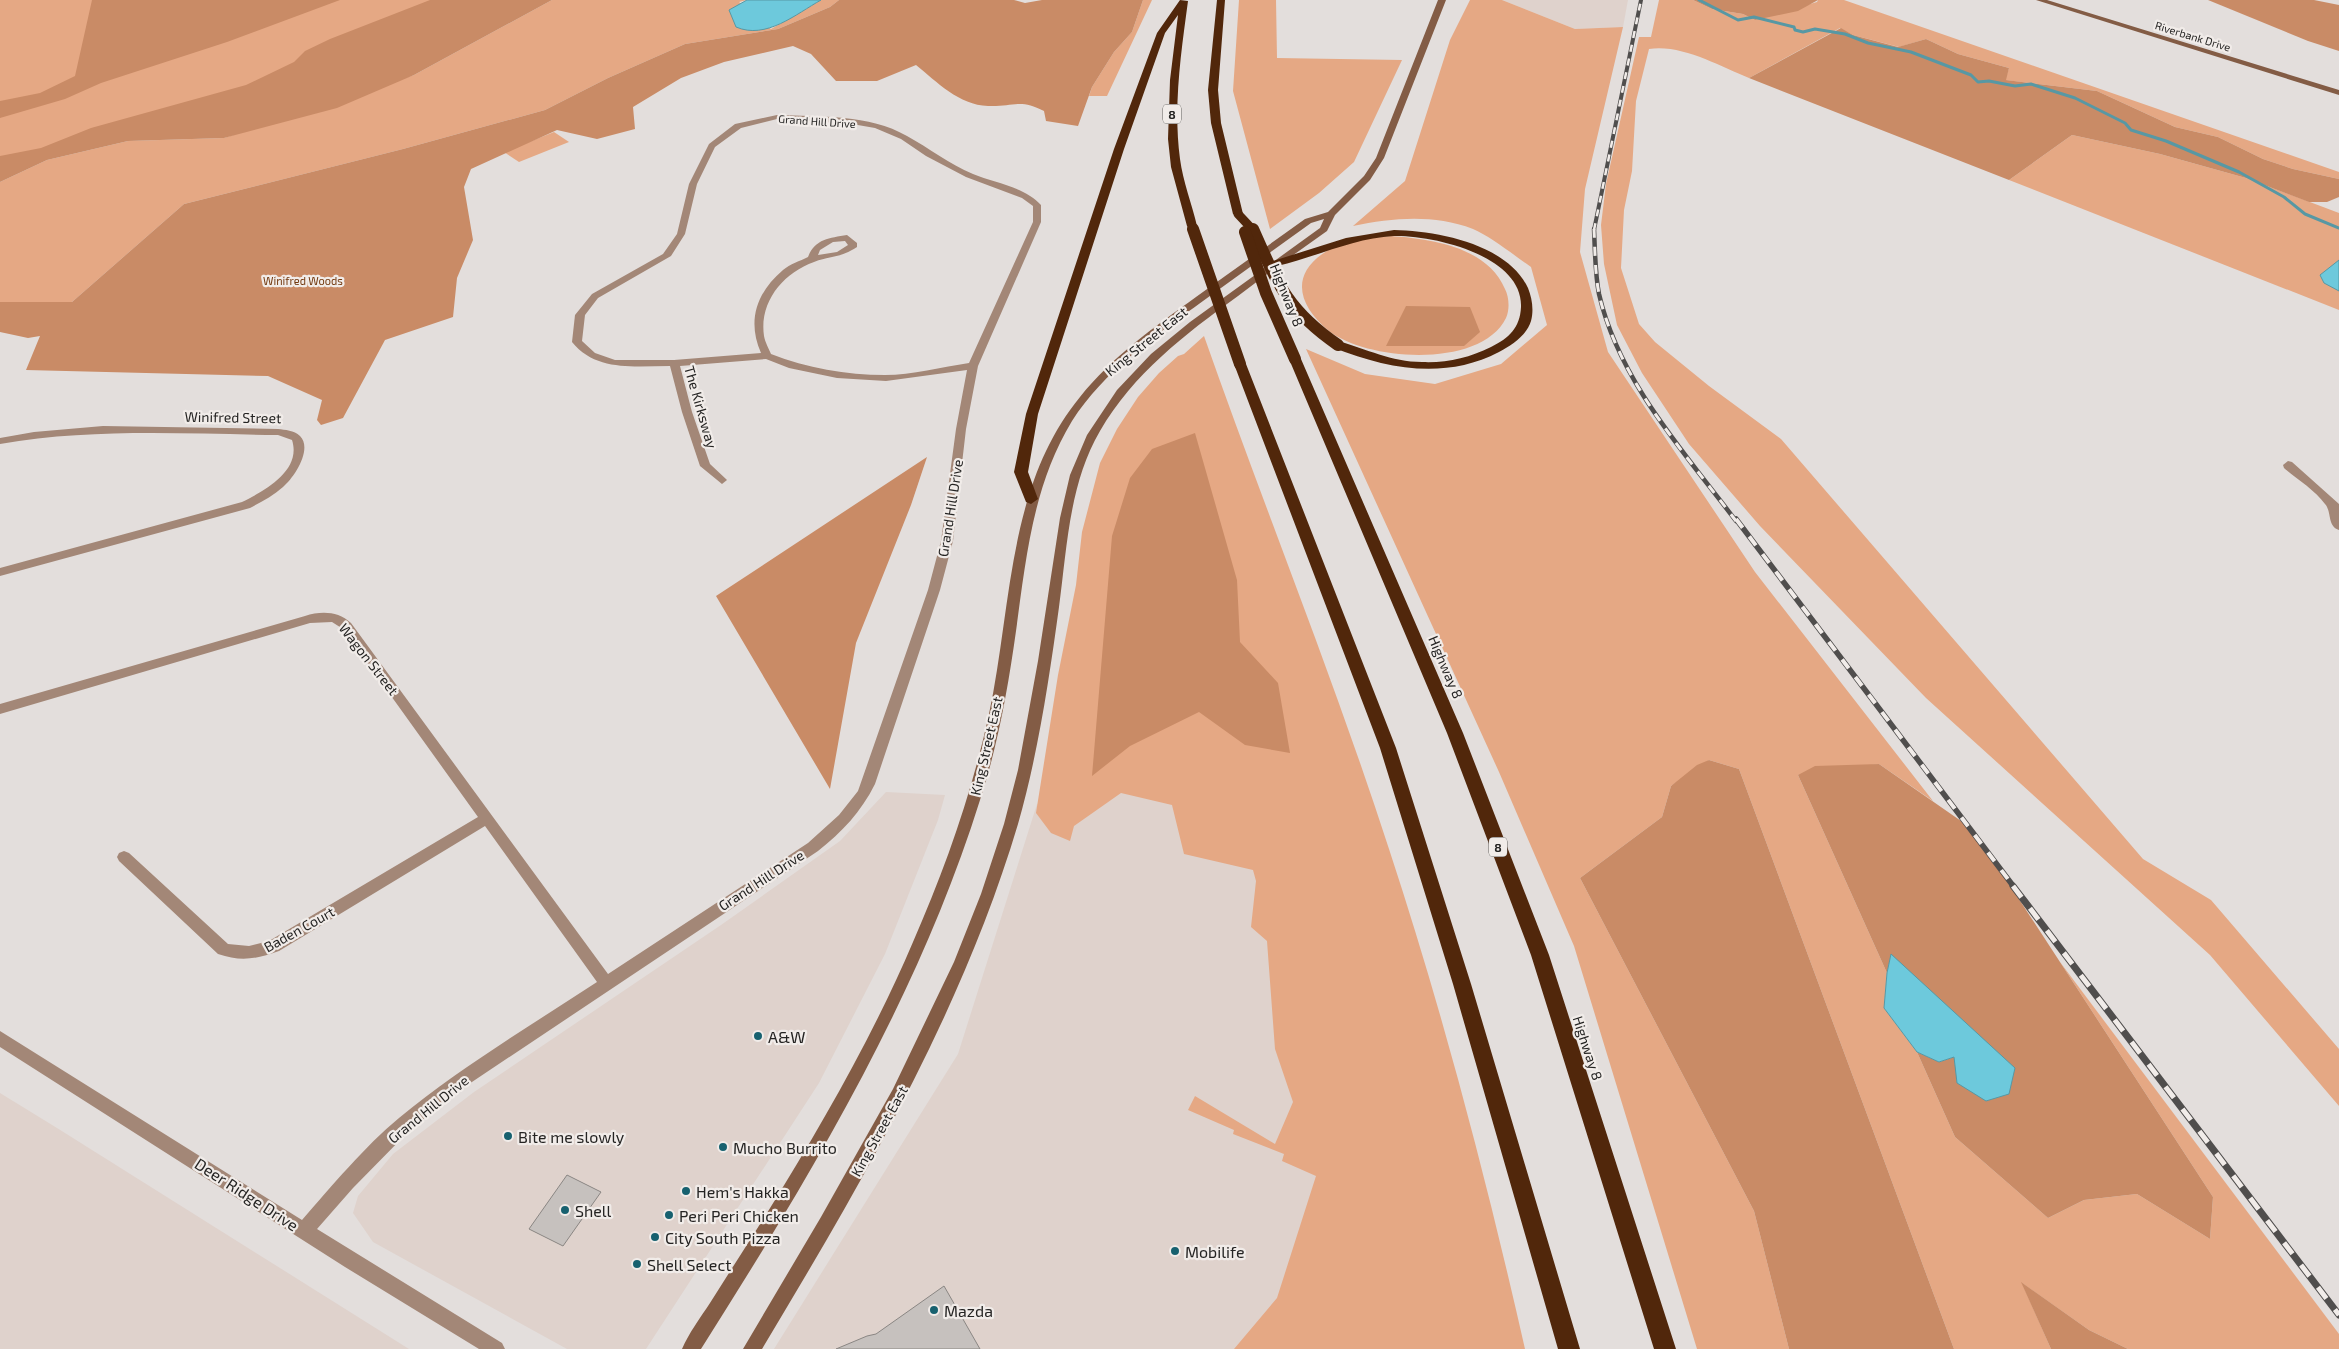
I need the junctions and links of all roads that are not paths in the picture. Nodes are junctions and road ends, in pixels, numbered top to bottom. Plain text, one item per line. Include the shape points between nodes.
1 (1184, 0) edge
2 (1222, 0) edge
3 (1442, 0) edge
4 (2040, 0) edge
5 (2339, 93) edge
6 (1238, 214) junction
7 (1331, 214) junction
8 (812, 259) dead end
9 (1278, 263) junction
10 (767, 356) junction
11 (674, 363) junction
12 (973, 366) junction
13 (0, 441) edge
14 (2288, 464) dead end
15 (722, 480) dead end
16 (1031, 498) junction
17 (2336, 508) edge
18 (2339, 526) edge
19 (0, 572) edge
20 (0, 709) edge
21 (487, 818) junction
22 (124, 857) dead end
23 (606, 983) junction
24 (0, 1038) edge
25 (304, 1231) junction
26 (496, 1349) edge
27 (690, 1349) edge
28 (752, 1349) edge
29 (1569, 1349) edge
30 (1665, 1349) edge

1 - 16 highway via 1161,33 1032,414 1022,472
1 - 29 highway, 8, bridge via 1172,90 1172,123 1175,160 1192,226 1240,364 1388,748 1462,984
2 - 6 highway, Highway 8 / 8 via 1213,90 1216,123
3 - 7 main road, King Street East via 1380,158 1367,178
4 - 5 main road, Riverbank Drive
6 - 9 highway, bridge via 1252,228 1288,301 1316,330 1338,345 1380,361 1433,366 1476,359 1509,342 1526,320 1526,296 1521,283 1510,271 1482,252 1451,240 1415,233 1377,234
6 - 30 highway, Highway 8 / 8, bridge via 1266,293 1455,733 1540,956
7 - 9 main road, King Street East via 1324,228
7 - 16 main road, King Street East via 1308,221 1175,316 1103,376 1053,445
8 - 10 street via 787,271 759,311 759,337
9 - 28 main road, King Street East via 1184,330 1152,357 1129,381 1092,435 1078,468 1067,514 1039,700 1025,766 1010,824 977,924 940,1014 895,1104
10 - 11 street, Grand Hill Drive
10 - 12 street, Grand Hill Drive via 793,366 837,375 886,378
11 - 12 street, Grand Hill Drive via 614,362 591,355 577,342 580,315 595,296 666,256 681,234 693,184 712,146 738,126 777,117 877,126 904,137 969,175 1026,196 1037,205 1037,222
11 - 15 street, The Kirksway via 705,466
12 - 23 street, Grand Hill Drive via 947,541 934,590 868,784 857,806 813,847
13 - 19 street, Winifred Street via 83,431 278,432 296,438 299,447 295,468 286,479 246,506
14 - 17 street
16 - 27 main road, King Street East via 992,731 974,800 943,886 886,1021 827,1129
17 - 18 street
20 - 21 street, Wagon Street via 305,620 334,618 348,626
21 - 22 street, Baden Court via 274,946 256,953 237,955 223,949
21 - 23 street, Wagon Street
23 - 25 street, Grand Hill Drive via 454,1085 403,1125
24 - 25 street, Deer Ridge Drive
25 - 26 street, Deer Ridge Drive

